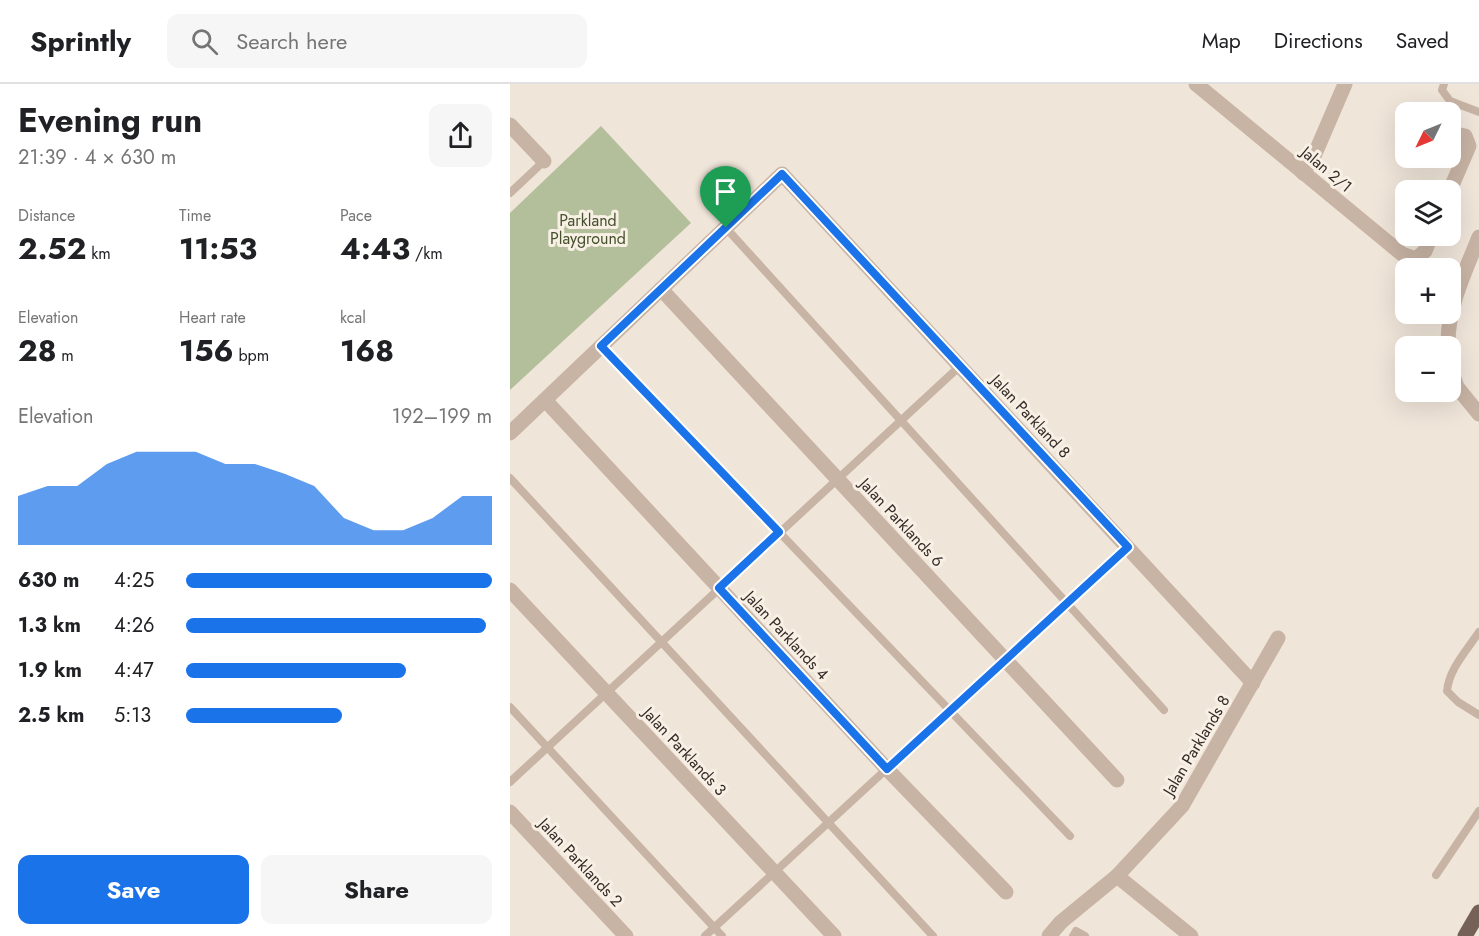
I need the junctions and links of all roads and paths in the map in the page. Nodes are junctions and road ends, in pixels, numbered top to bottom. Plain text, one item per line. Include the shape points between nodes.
1 (1196, 84) edge
2 (1345, 84) edge
3 (1444, 84) edge
4 (1479, 112) edge
5 (510, 125) edge
6 (1461, 134) edge
7 (544, 161) joint
8 (1461, 165) edge
9 (1303, 173) junction
10 (510, 193) edge
11 (726, 228) junction
12 (1479, 237) edge
13 (1427, 246) edge
14 (662, 289) junction
15 (1448, 336) edge
16 (601, 346) junction
17 (960, 366) junction
18 (1461, 392) edge
19 (545, 400) junction
20 (1479, 414) edge
21 (901, 420) junction
22 (510, 433) edge
23 (510, 478) edge
24 (838, 479) junction
25 (779, 532) junction
26 (1128, 547) junction
27 (719, 588) junction
28 (510, 590) edge
29 (1067, 603) junction
30 (1479, 632) edge
31 (1278, 638) dead end
32 (661, 642) junction
33 (1005, 660) junction
34 (1253, 683) junction
35 (606, 693) junction
36 (510, 707) edge
37 (1164, 710) dead end
38 (950, 711) junction
39 (1479, 716) edge
40 (548, 747) junction
41 (887, 769) junction
42 (1117, 780) dead end
43 (510, 782) edge
44 (1479, 811) edge
45 (510, 812) edge
46 (828, 823) junction
47 (1070, 837) dead end
48 (774, 872) junction
49 (1436, 875) dead end
50 (1117, 876) junction
51 (1006, 892) dead end
52 (1479, 912) edge
53 (714, 927) junction
54 (626, 936) edge
55 (705, 936) edge
56 (722, 936) edge
57 (834, 936) edge
58 (933, 936) edge
59 (1049, 936) edge
60 (1073, 936) edge
61 (1085, 936) edge
62 (1191, 936) edge
63 (1465, 936) edge

1 - 9 street, Jalan 2/1
2 - 9 street
3 - 4 lane via 1442,90 1450,101
5 - 7 street
6 - 8 street via 1469,146
7 - 10 lane
9 - 13 street, Jalan 2/1 via 1402,254 1416,259
11 - 14 street
11 - 17 street, Jalan Parkland 8 via 782,174
11 - 21 lane
12 - 15 street via 1455,297
14 - 16 street
14 - 24 street, Jalan Parklands 6
16 - 19 street
16 - 25 lane
17 - 21 lane
17 - 26 street, Jalan Parkland 8
18 - 20 street
19 - 22 street
19 - 27 street, Jalan Parklands 4
21 - 24 lane
21 - 29 lane
23 - 32 lane
24 - 25 lane
24 - 33 street, Jalan Parklands 6
25 - 27 lane
25 - 38 lane
26 - 29 lane
26 - 34 street, Jalan Parkland 8
27 - 32 lane
27 - 41 street, Jalan Parklands 4
28 - 35 street, Jalan Parklands 3
29 - 33 lane
29 - 37 lane
30 - 39 lane via 1452,673 1447,691
31 - 34 street, Jalan Parklands 8
32 - 35 lane
32 - 46 lane
33 - 38 lane
33 - 42 street, Jalan Parklands 6
34 - 50 street, Jalan Parklands 8 via 1182,806
35 - 40 lane
35 - 48 street, Jalan Parklands 3
36 - 40 lane
38 - 41 lane
38 - 47 lane
40 - 43 lane
40 - 53 lane
41 - 46 lane
41 - 51 street, Jalan Parklands 4
44 - 49 lane
45 - 54 street, Jalan Parklands 2
46 - 48 lane
46 - 58 lane
48 - 53 lane
48 - 57 street, Jalan Parklands 3
50 - 59 street, Jalan Parklands 8
50 - 62 street
52 - 63 main road
53 - 55 lane
53 - 56 lane
60 - 61 lane via 1076,931

